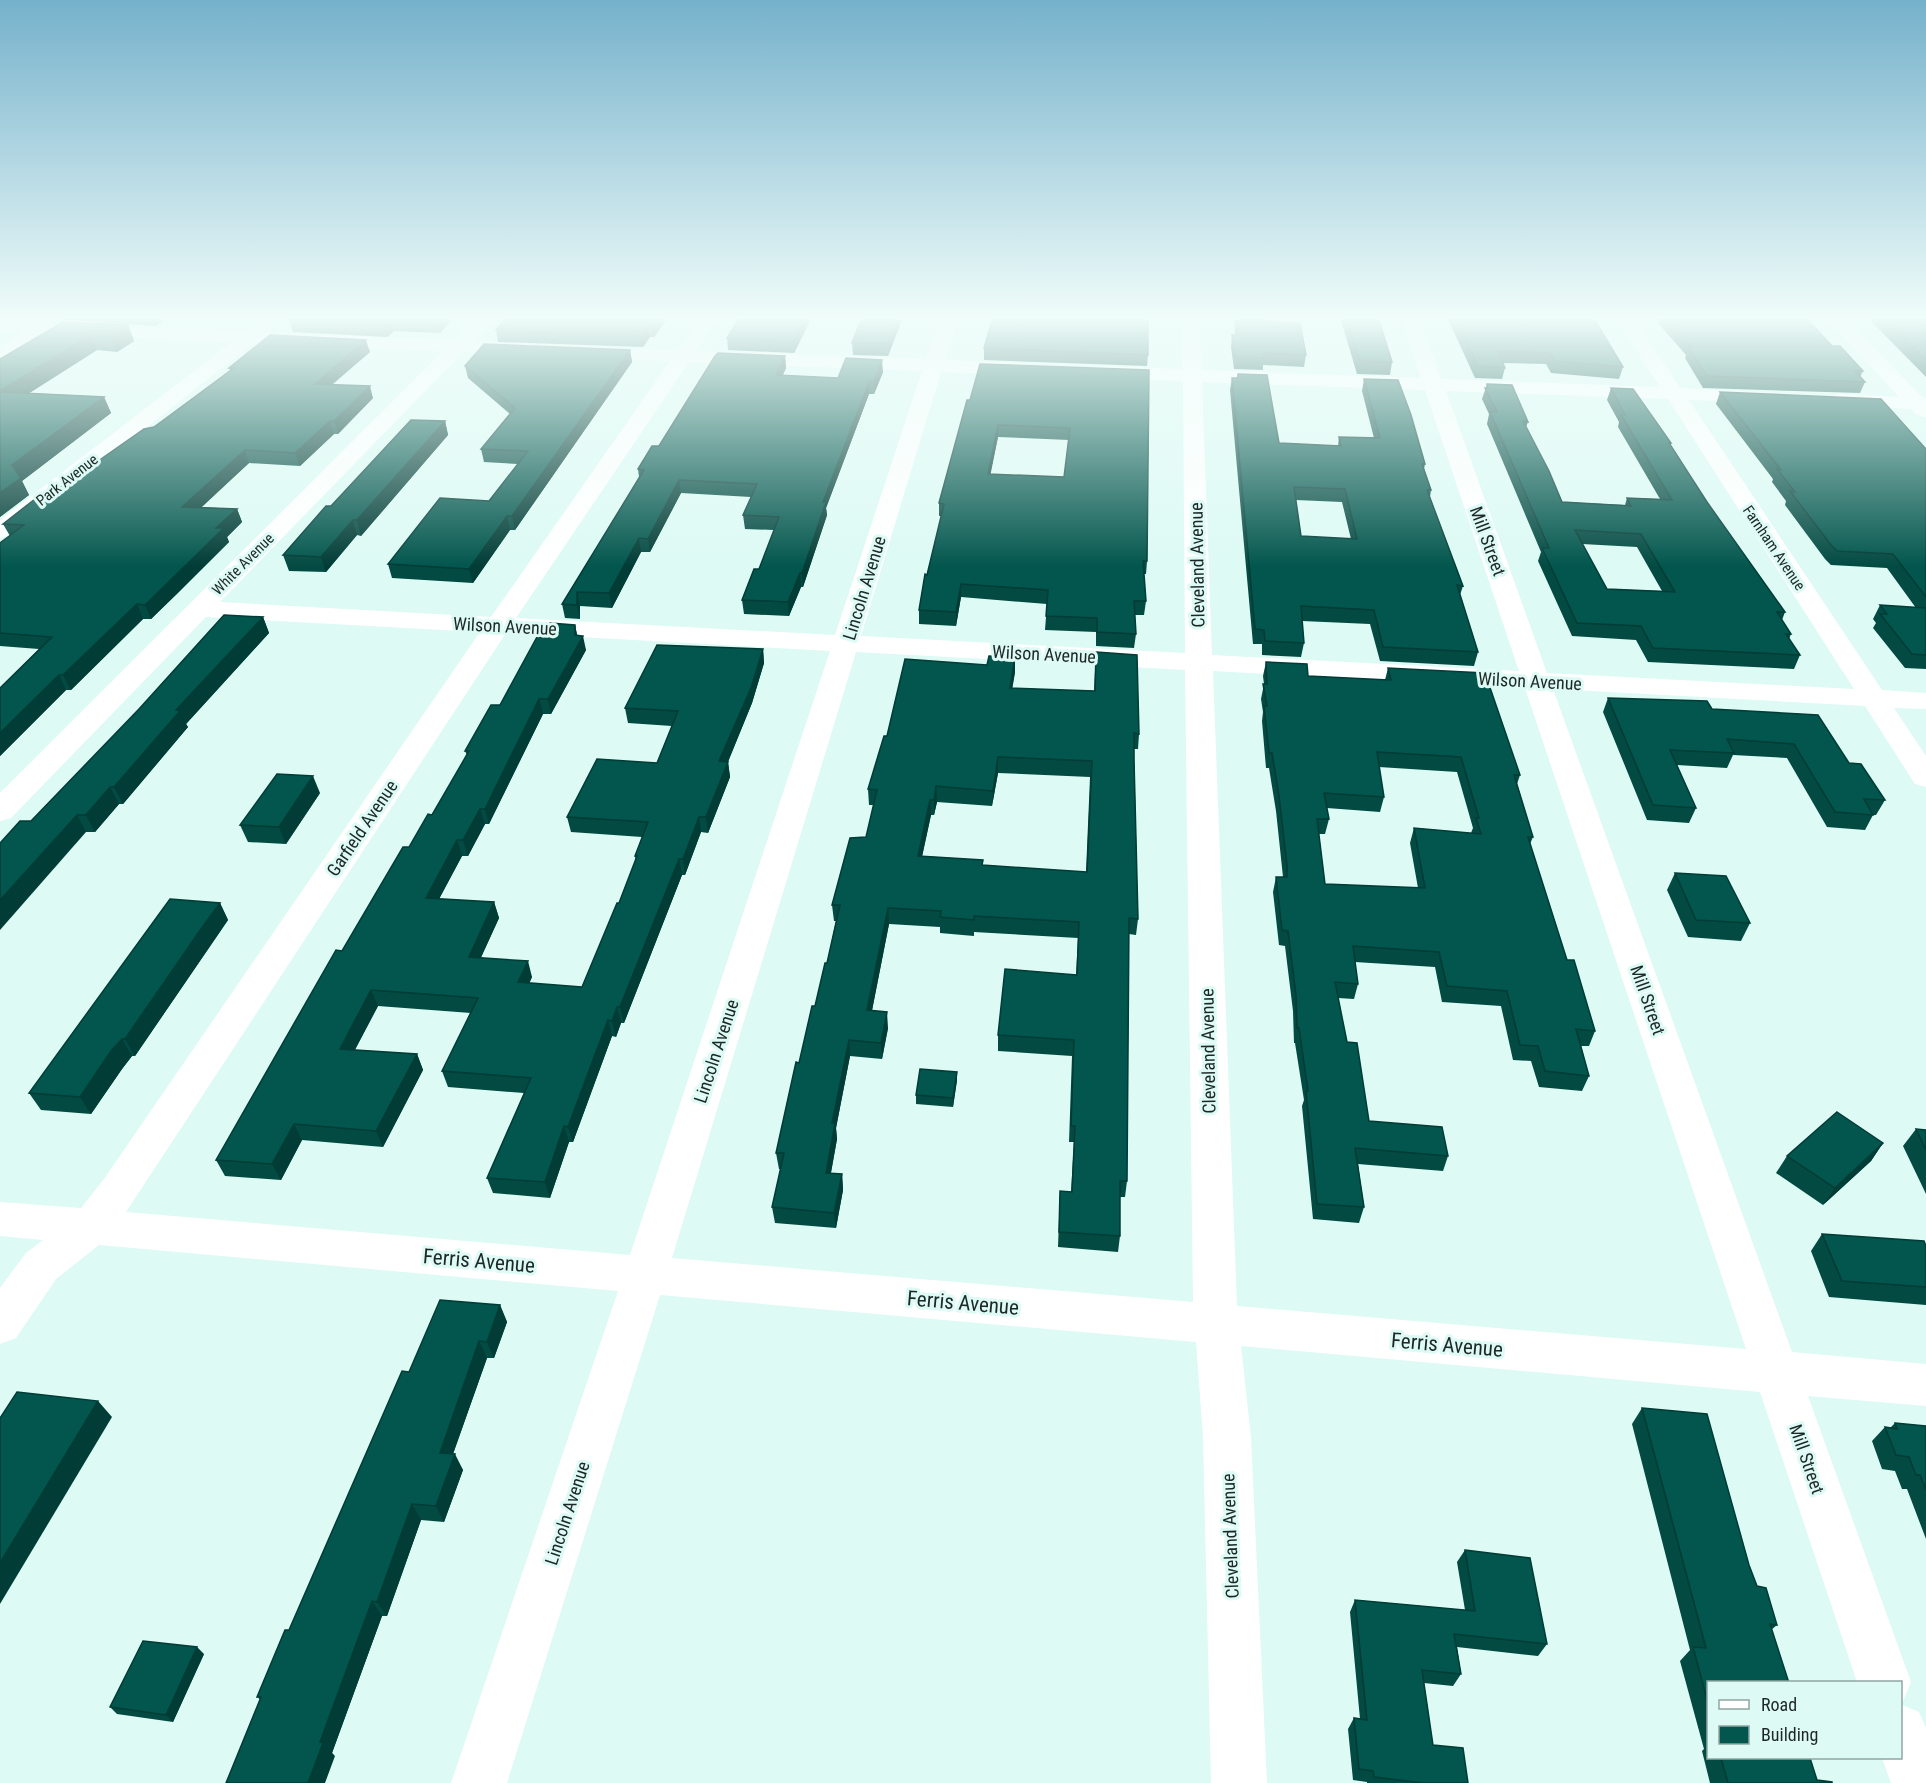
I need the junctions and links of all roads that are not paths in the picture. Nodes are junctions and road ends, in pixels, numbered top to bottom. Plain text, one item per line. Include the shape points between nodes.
1 (169, 400) edge
2 (405, 400) edge
3 (655, 400) edge
4 (922, 400) edge
5 (1194, 400) edge
6 (1438, 400) edge
7 (1676, 400) edge
8 (1835, 400) edge
9 (1923, 407) edge
10 (0, 531) edge
11 (198, 609) junction
12 (500, 625) junction
13 (846, 644) junction
14 (1198, 662) junction
15 (1538, 681) junction
16 (1874, 699) junction
17 (1926, 701) edge
18 (1926, 778) edge
19 (0, 812) edge
20 (0, 1218) edge
21 (91, 1227) junction
22 (645, 1275) junction
23 (0, 1324) edge
24 (1217, 1324) junction
25 (1777, 1373) junction
26 (1926, 1385) edge
27 (1883, 1681) edge
28 (1902, 1737) edge
29 (479, 1783) edge
30 (1239, 1783) edge
31 (1918, 1783) edge

1 - 10 street, Park Avenue
2 - 11 street, White Avenue
3 - 12 street, Garfield Avenue
4 - 13 street, Lincoln Avenue
5 - 14 street, Cleveland Avenue
6 - 15 street, Mill Street
7 - 16 street, Farnham Avenue
8 - 9 street
11 - 12 street, Wilson Avenue
11 - 19 street, White Avenue
12 - 13 street, Wilson Avenue
12 - 21 street, Garfield Avenue
13 - 14 street, Wilson Avenue
13 - 22 street, Lincoln Avenue
14 - 15 street, Wilson Avenue
14 - 24 street, Cleveland Avenue
15 - 16 street, Wilson Avenue
15 - 25 street, Mill Street
16 - 17 street, Wilson Avenue
16 - 18 street, Farnham Avenue
20 - 21 street, Ferris Avenue
21 - 22 street, Ferris Avenue
21 - 23 street, Garfield Avenue via 41,1266
22 - 24 street, Ferris Avenue
22 - 29 street, Lincoln Avenue
24 - 25 street, Ferris Avenue
24 - 30 street, Cleveland Avenue via 1227,1437
25 - 26 street, Ferris Avenue
25 - 27 street, Mill Street
28 - 31 street

